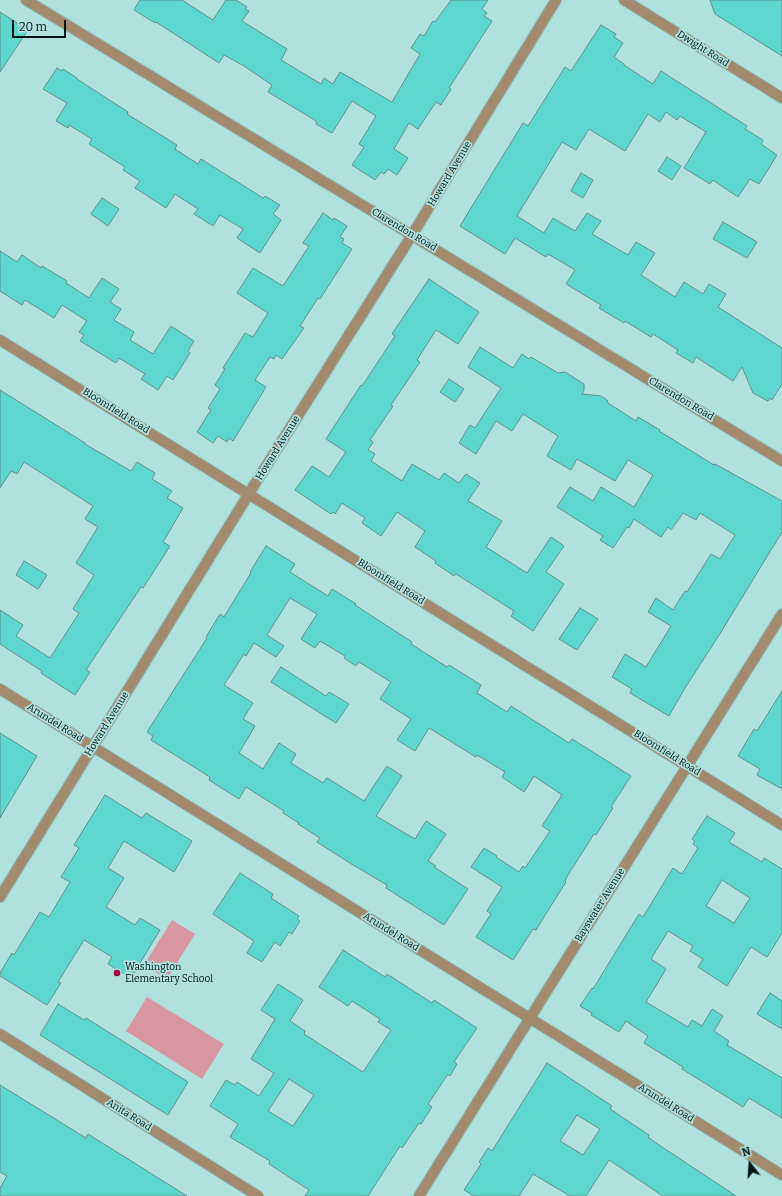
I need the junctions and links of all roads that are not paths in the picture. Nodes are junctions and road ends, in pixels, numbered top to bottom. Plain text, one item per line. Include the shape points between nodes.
1 (26, 0) edge
2 (556, 0) edge
3 (624, 0) edge
4 (782, 98) edge
5 (412, 235) junction
6 (0, 340) edge
7 (782, 461) edge
8 (249, 494) junction
9 (782, 614) edge
10 (0, 689) edge
11 (93, 747) junction
12 (688, 766) junction
13 (782, 825) edge
14 (0, 897) edge
15 (529, 1017) junction
16 (0, 1034) edge
17 (782, 1175) edge
18 (258, 1196) edge
19 (419, 1196) edge

1 - 5 street, Clarendon Road
2 - 5 street, Howard Avenue
3 - 4 street, Dwight Road
5 - 7 street, Clarendon Road
5 - 8 street, Howard Avenue
6 - 8 street, Bloomfield Road
8 - 11 street, Howard Avenue
8 - 12 street, Bloomfield Road
9 - 12 street, Bayswater Avenue
10 - 11 street, Arundel Road
11 - 14 street, Howard Avenue
11 - 15 street, Arundel Road
12 - 13 street, Bloomfield Road
12 - 15 street, Bayswater Avenue
15 - 17 street, Arundel Road
15 - 19 street, Bayswater Avenue
16 - 18 street, Anita Road

